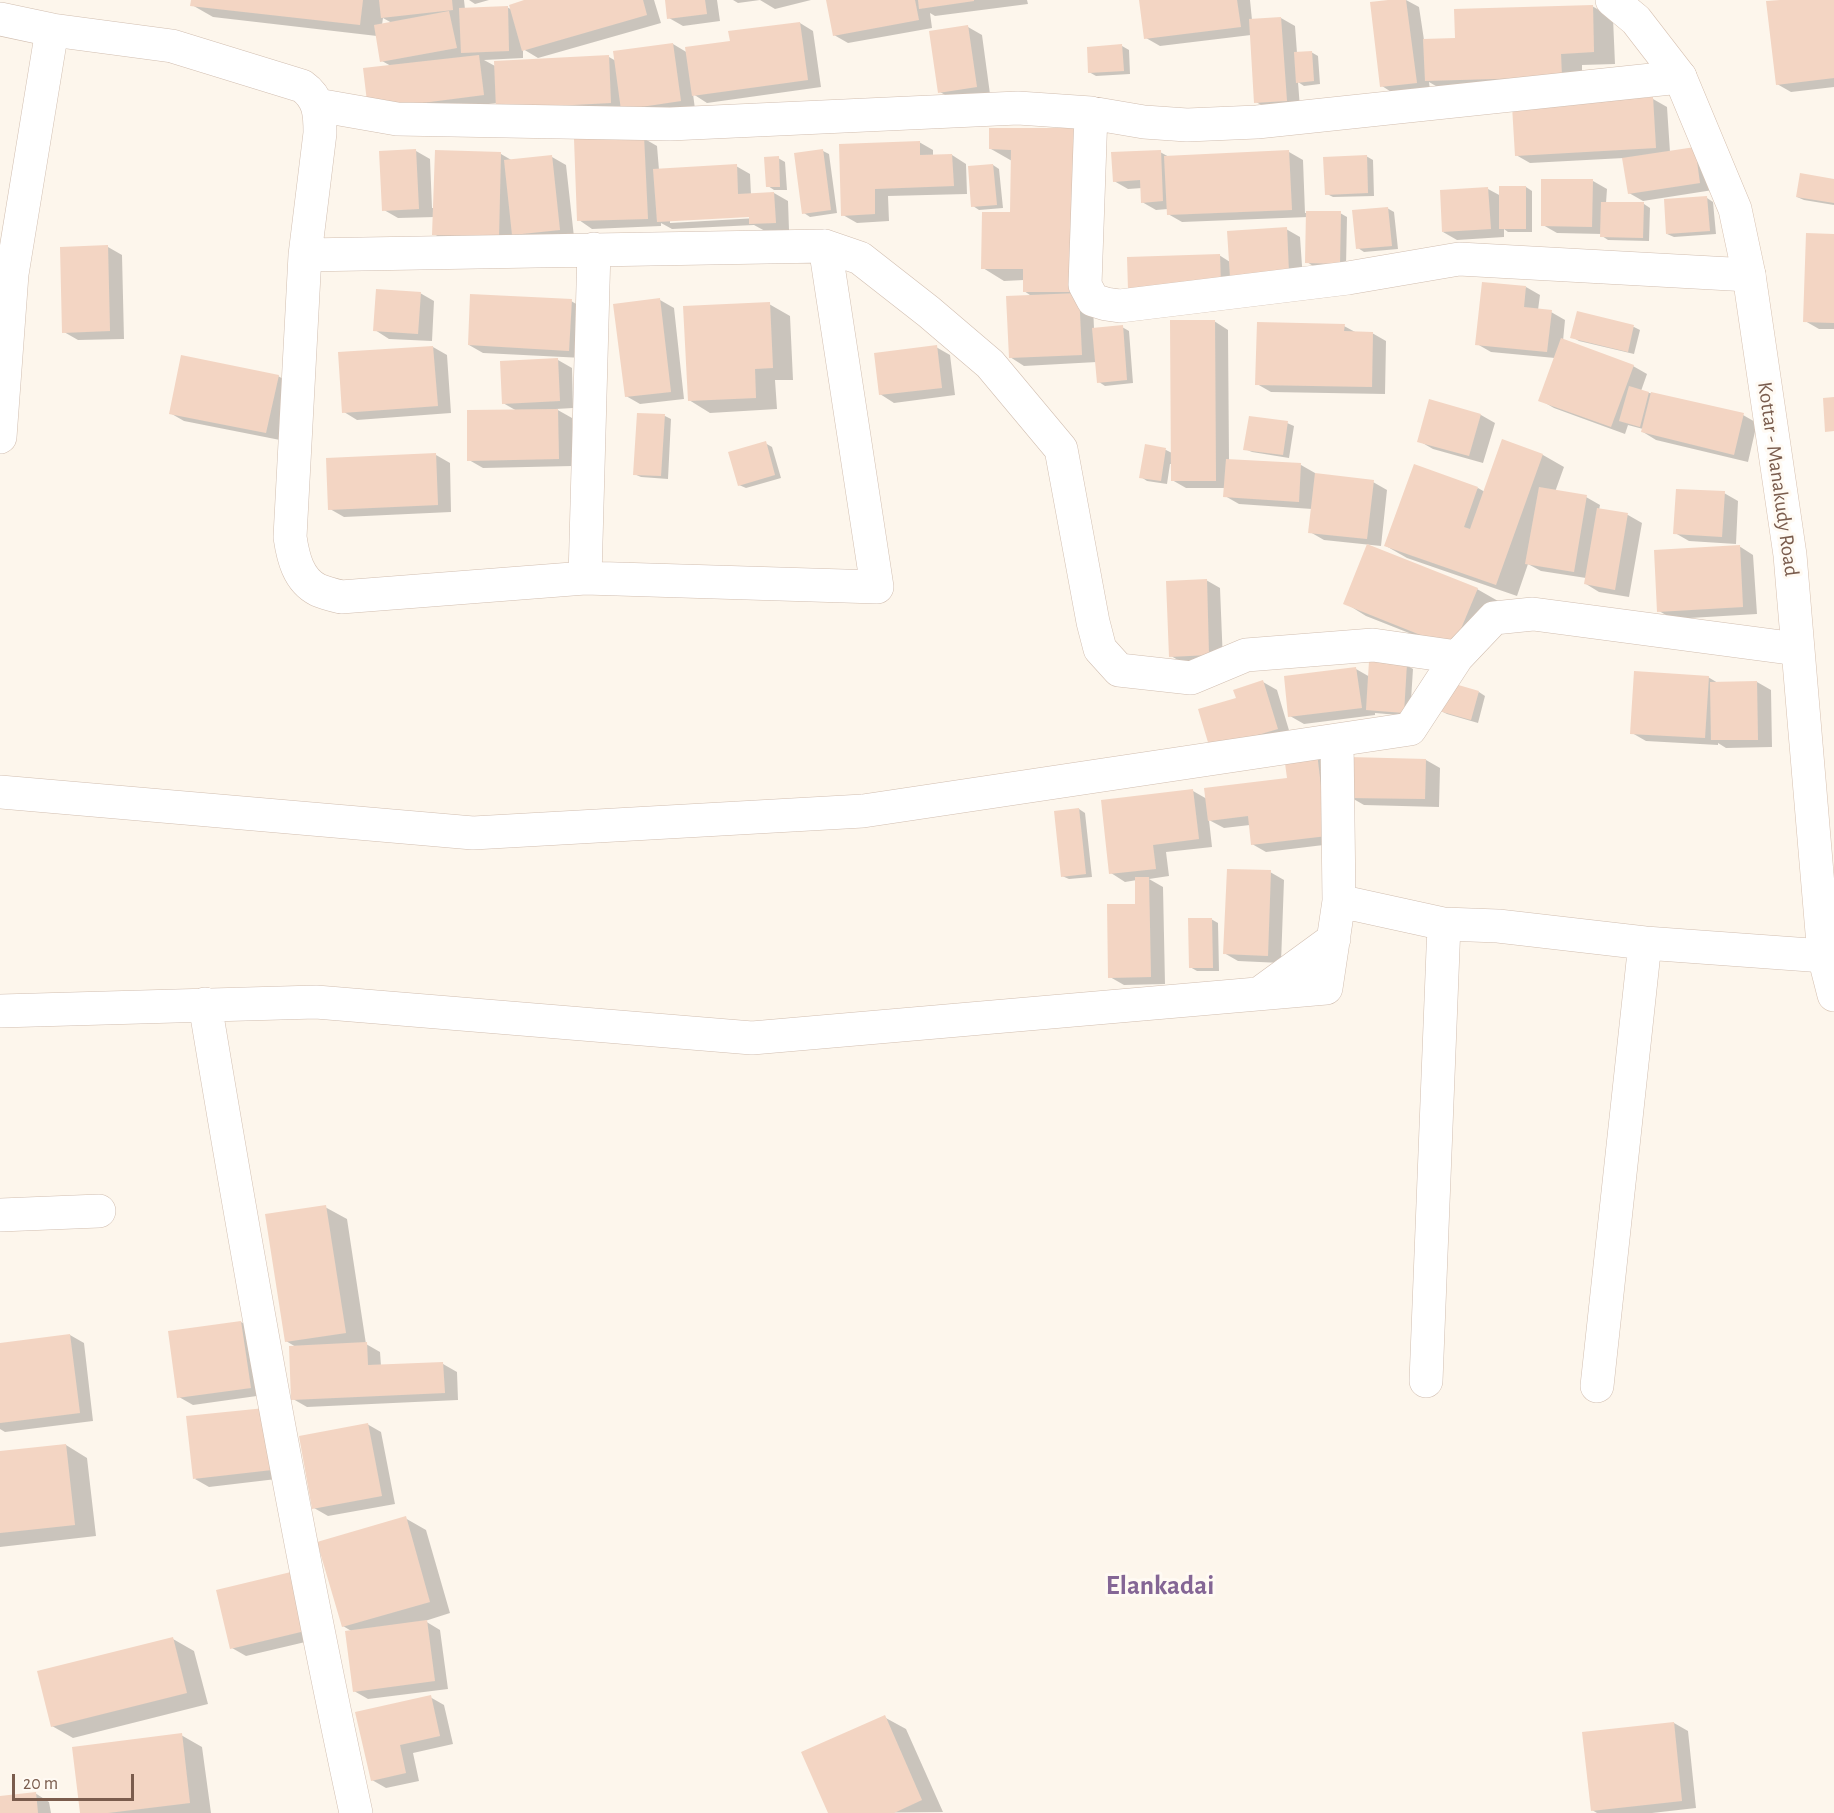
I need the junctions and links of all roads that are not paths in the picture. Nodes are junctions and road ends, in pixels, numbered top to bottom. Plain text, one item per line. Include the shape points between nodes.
1 (1612, 0) edge
2 (0, 19) edge
3 (52, 30) junction
4 (1680, 77) junction
5 (317, 105) junction
6 (1091, 113) junction
7 (825, 246) junction
8 (594, 249) junction
9 (305, 255) junction
10 (1749, 275) junction
11 (0, 437) edge
12 (585, 578) junction
13 (1797, 649) junction
14 (1457, 657) junction
15 (1337, 740) junction
16 (0, 792) edge
17 (1339, 901) junction
18 (1444, 924) junction
19 (1645, 943) junction
20 (1824, 956) junction
21 (1834, 995) edge
22 (205, 1004) junction
23 (0, 1011) edge
24 (99, 1211) dead end
25 (0, 1215) edge
26 (1426, 1381) dead end
27 (1597, 1386) dead end
28 (356, 1813) edge

1 - 4 street, Kottar - Manakudy Road via 1636,20
2 - 3 street
3 - 5 street via 172,46 302,86
3 - 11 street via 12,274
4 - 6 street via 1257,122 1187,125
4 - 10 street, Kottar - Manakudy Road via 1735,209
5 - 6 street via 397,118 631,124 1018,108
5 - 9 street via 320,133
6 - 10 street via 1085,285 1093,300 1106,304 1120,306 1336,279 1459,259
7 - 8 street
7 - 12 street via 877,587
7 - 14 street via 860,258 938,319 990,364 1060,449 1097,640 1119,670 1191,678 1246,655 1373,645
8 - 9 street
8 - 12 street
9 - 12 street via 290,537 302,577 317,590 341,597
10 - 13 street, Kottar - Manakudy Road via 1790,555
13 - 14 street via 1533,614 1494,618
13 - 20 street, Kottar - Manakudy Road
14 - 15 street via 1410,729
15 - 16 street via 863,811 473,832
15 - 17 street
17 - 18 street
17 - 22 street via 1326,988 752,1038 316,1002
18 - 19 street via 1498,926
18 - 26 street
19 - 20 street
19 - 27 street
20 - 21 street, Kottar - Manakudy Road
22 - 23 street
22 - 28 street via 252,1285
24 - 25 street

